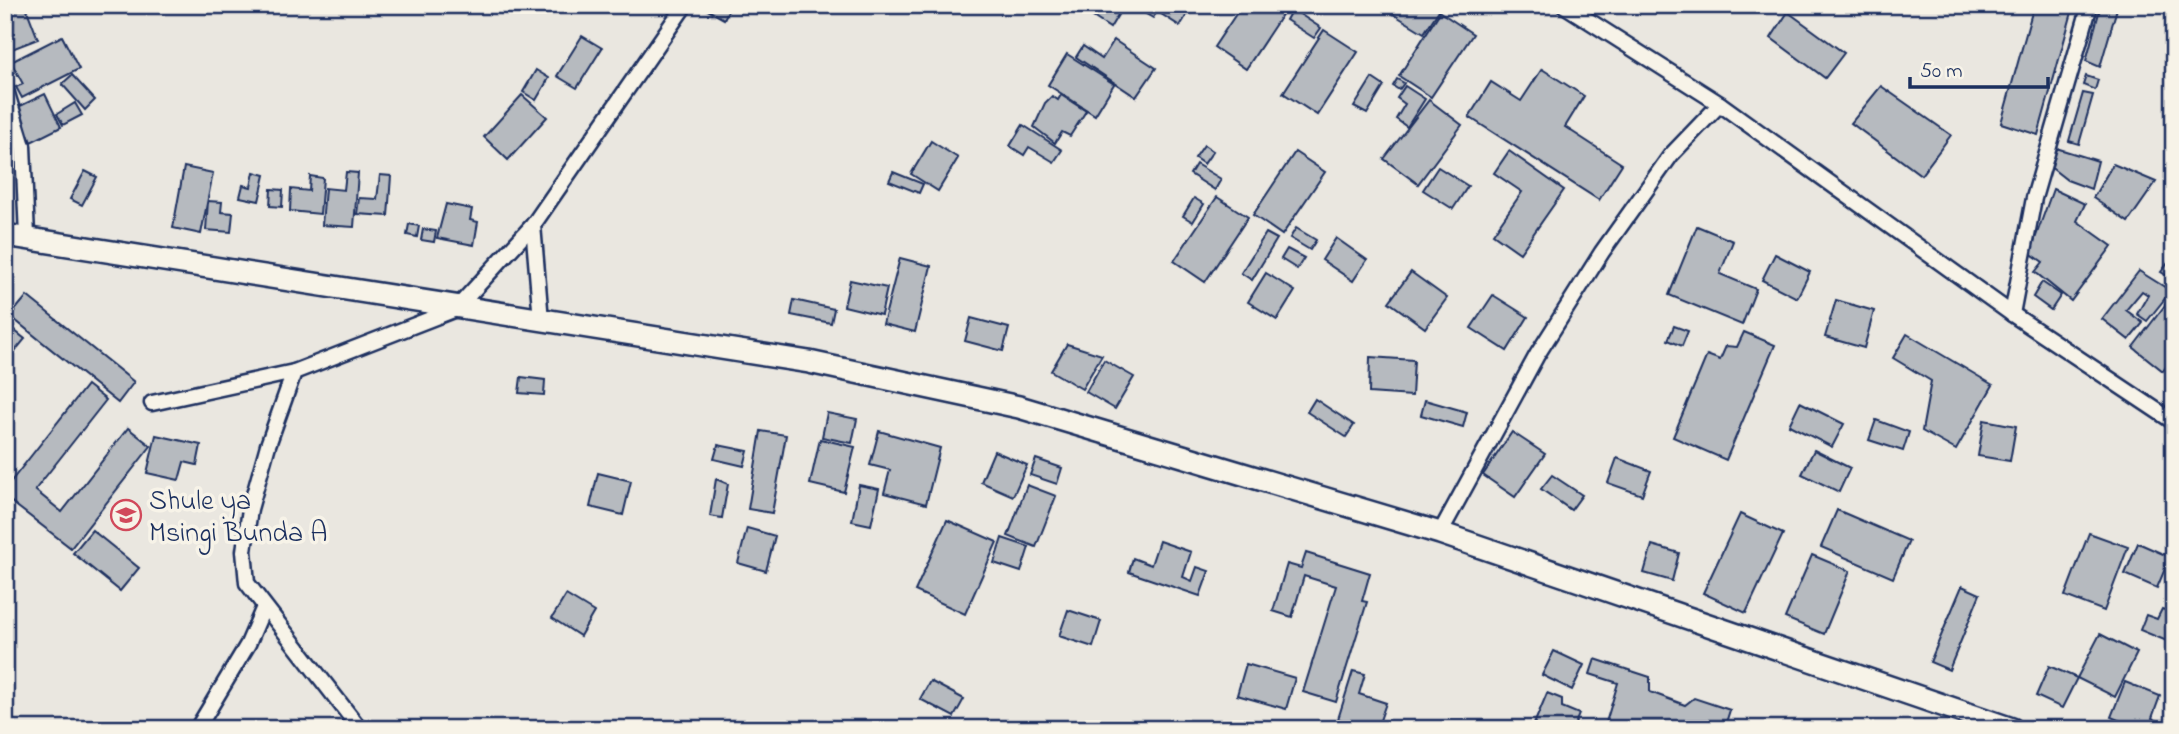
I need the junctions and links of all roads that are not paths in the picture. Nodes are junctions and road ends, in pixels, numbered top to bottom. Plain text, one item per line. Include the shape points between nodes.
1 (685, 5) edge
2 (1564, 5) edge
3 (2090, 5) edge
4 (5, 87) edge
5 (1720, 104) junction
6 (533, 225) junction
7 (5, 235) edge
8 (27, 236) junction
9 (456, 309) junction
10 (2012, 314) junction
11 (541, 320) junction
12 (294, 372) junction
13 (152, 403) dead end
14 (2174, 422) edge
15 (1440, 533) junction
16 (264, 607) junction
17 (197, 729) edge
18 (360, 729) edge
19 (2012, 729) edge

1 - 6 street
2 - 5 street
3 - 10 street via 2034,198
4 - 8 street via 23,146
5 - 10 street
5 - 15 street via 1671,155 1602,252 1537,355
6 - 9 street
6 - 11 street
7 - 8 main road
8 - 9 main road
9 - 11 main road
9 - 12 street
10 - 14 street
11 - 15 main road via 809,362 1019,407
12 - 13 street
12 - 16 street via 257,483 244,551 247,583
15 - 19 main road
16 - 17 street via 248,644
16 - 18 street

